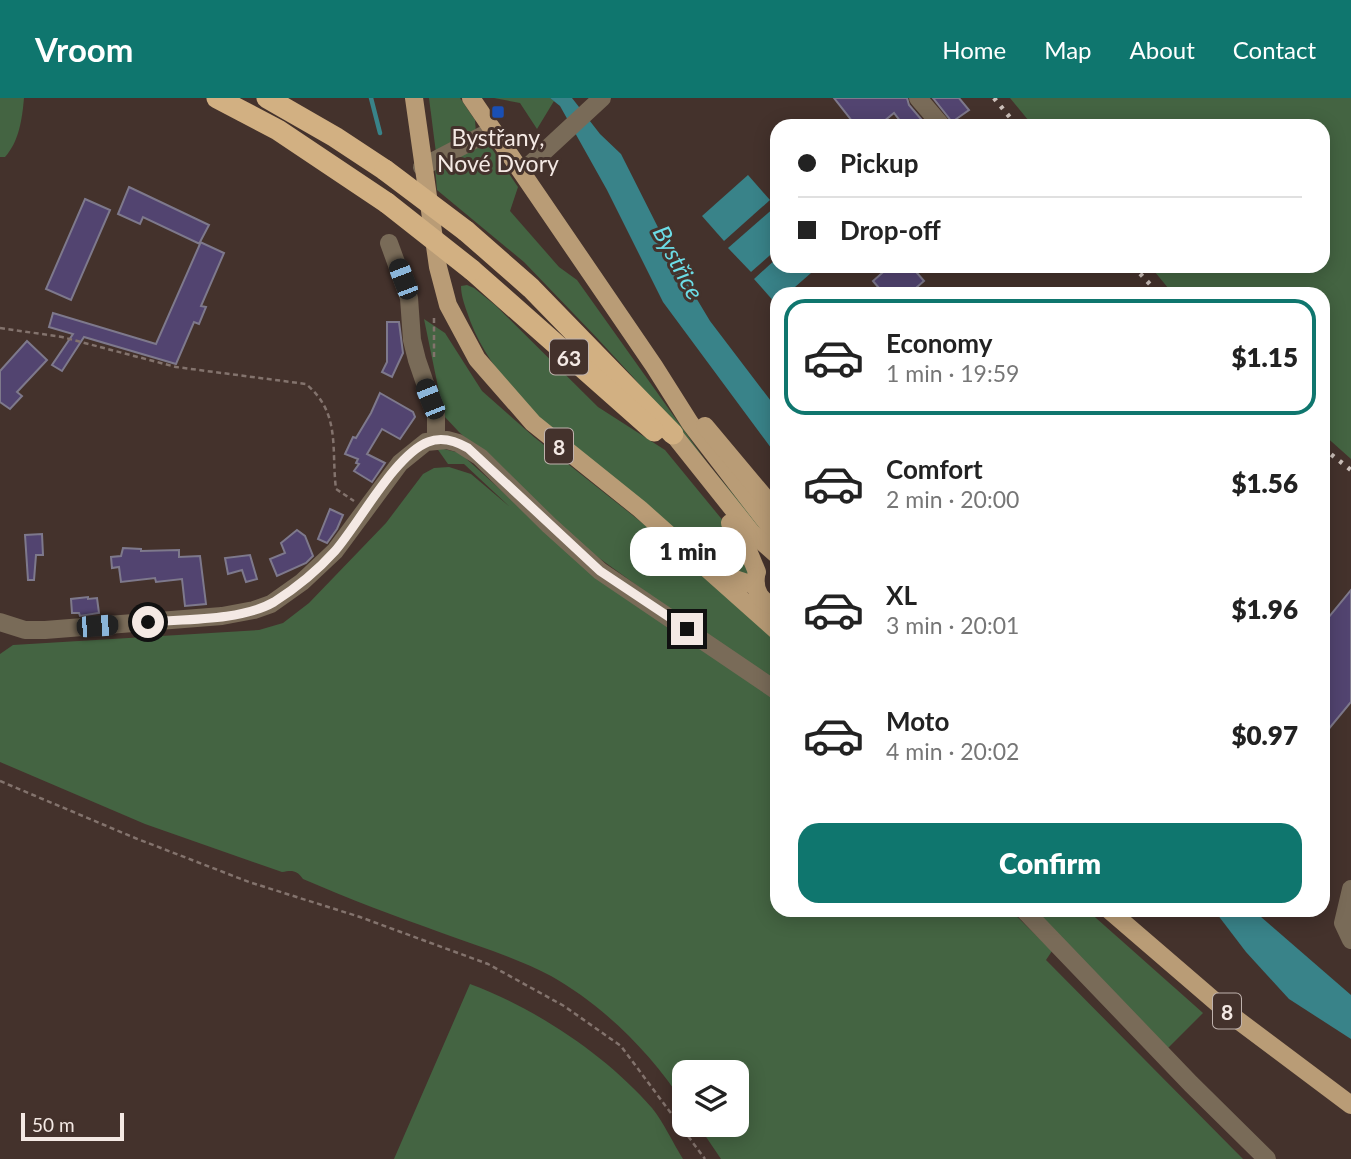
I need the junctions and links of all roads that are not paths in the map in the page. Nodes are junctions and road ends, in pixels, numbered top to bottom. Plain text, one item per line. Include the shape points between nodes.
1 (217, 98) edge
2 (267, 98) edge
3 (414, 98) edge
4 (471, 98) edge
5 (918, 98) edge
6 (595, 102) edge
7 (936, 119) edge
8 (493, 130) junction
9 (422, 167) junction
10 (522, 172) junction
11 (389, 243) dead end
12 (654, 366) junction
13 (436, 439) junction
14 (670, 439) junction
15 (770, 504) edge
16 (640, 509) junction
17 (770, 527) edge
18 (770, 550) edge
19 (770, 560) edge
20 (756, 579) junction
21 (770, 604) edge
22 (1, 623) edge
23 (770, 625) edge
24 (770, 686) edge
25 (1351, 889) edge
26 (1031, 917) edge
27 (1117, 917) edge
28 (1351, 940) edge
29 (1351, 1105) edge
30 (1267, 1159) edge

1 - 14 highway, 63, bridge via 278,130 387,203
2 - 14 highway, 63, bridge via 385,170 466,231 539,295
3 - 9 main road, 8
4 - 8 main road
5 - 7 street
6 - 10 street
8 - 9 street
8 - 10 main road
9 - 16 main road, 8 via 439,274 468,346 533,423
10 - 12 main road
11 - 13 street via 408,298 412,340 436,415
12 - 15 main road
12 - 17 main road via 681,411
13 - 22 street via 400,463 335,551 271,604 222,616 44,629
13 - 24 street via 468,448 600,571
14 - 18 main road, 63
14 - 20 main road, 63 via 747,548
16 - 20 main road via 735,579
16 - 23 main road, 8
19 - 20 main road
20 - 21 main road via 758,594
25 - 28 street via 1343,922
26 - 30 street
27 - 29 main road, 8 via 1231,1015

